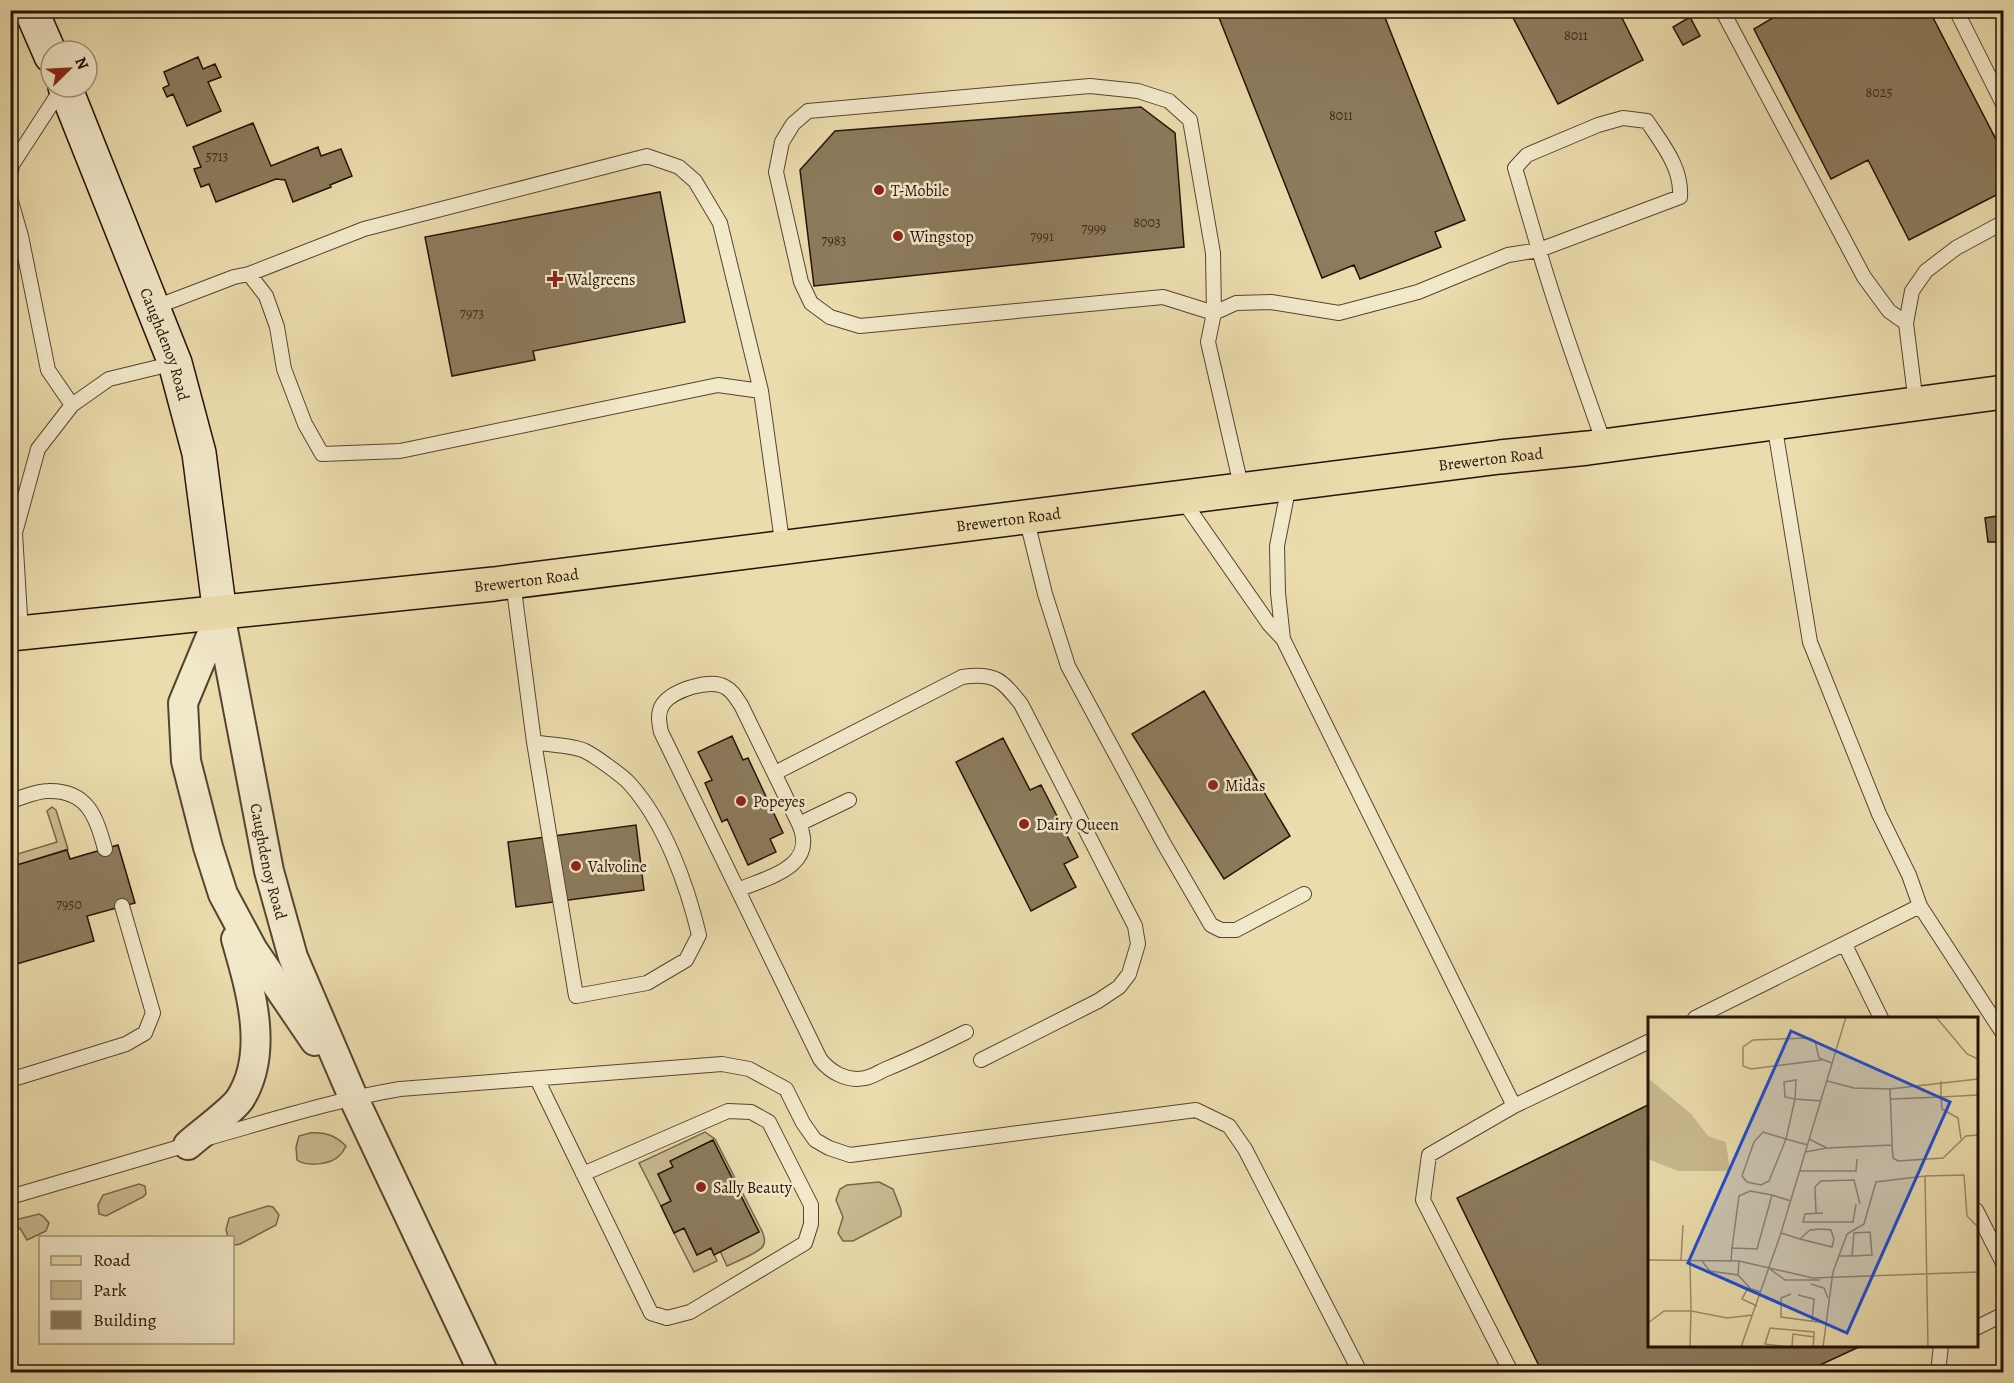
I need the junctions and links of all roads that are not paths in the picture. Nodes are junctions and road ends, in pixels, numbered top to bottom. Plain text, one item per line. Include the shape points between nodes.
1 (1722, 10) edge
2 (1956, 10) edge
3 (23, 12) edge
4 (40, 39) edge
5 (56, 99) edge
6 (69, 99) edge
7 (2004, 106) edge
8 (10, 176) edge
9 (10, 198) edge
10 (2004, 222) edge
11 (1539, 250) junction
12 (249, 274) junction
13 (153, 308) junction
14 (1214, 314) junction
15 (1906, 323) junction
16 (175, 363) junction
17 (761, 391) junction
18 (2004, 392) edge
19 (1916, 404) junction
20 (72, 405) junction
21 (1774, 423) junction
22 (1605, 446) junction
23 (1289, 484) junction
24 (1242, 490) junction
25 (1180, 498) junction
26 (1026, 517) junction
27 (13, 529) edge
28 (783, 548) junction
29 (513, 582) junction
30 (220, 614) junction
31 (16, 634) edge
32 (1283, 639) junction
33 (534, 742) junction
34 (775, 773) junction
35 (849, 800) dead end
36 (10, 801) edge
37 (799, 824) junction
38 (105, 849) dead end
39 (738, 890) junction
40 (223, 894) junction
41 (1304, 894) dead end
42 (122, 906) dead end
43 (1920, 906) junction
44 (1845, 945) junction
45 (1697, 1017) edge
46 (1881, 1017) edge
47 (966, 1032) dead end
48 (2004, 1035) edge
49 (1648, 1042) edge
50 (981, 1060) dead end
51 (537, 1079) junction
52 (10, 1080) edge
53 (353, 1097) junction
54 (1514, 1106) junction
55 (188, 1145) junction
56 (583, 1174) junction
57 (10, 1197) edge
58 (1978, 1212) edge
59 (2004, 1264) edge
60 (2004, 1314) edge
61 (1978, 1327) edge
62 (1941, 1347) edge
63 (483, 1372) edge
64 (1360, 1372) edge
65 (1511, 1372) edge
66 (1938, 1372) edge

1 - 15 lane via 1864,277 1889,310
2 - 7 lane
3 - 4 street
5 - 8 lane via 12,165
6 - 13 street, Caughdenoy Road
9 - 20 lane via 48,370
10 - 15 lane via 1956,248 1926,271 1912,291
11 - 11 lane via 1680,196 1681,183 1673,160 1647,121 1623,118 1598,125 1527,155 1515,168
11 - 14 lane via 1508,255 1418,292 1339,313 1270,302 1236,303
11 - 22 lane via 1559,319
12 - 13 lane
12 - 17 lane via 266,296 277,327 284,369 305,424 322,454 400,451 718,385
12 - 17 lane via 355,233 647,156 680,167 695,181 720,223
13 - 16 street, Caughdenoy Road
14 - 14 lane via 1213,253 1190,120 1169,101 1138,91 1090,86 808,111 793,124 782,142 776,172 801,282 812,303 830,317 860,326 1163,297
14 - 24 lane via 1208,342
15 - 19 lane
16 - 20 lane via 109,379
16 - 30 street, Caughdenoy Road via 199,453
17 - 28 lane
18 - 19 main road, Brewerton Road
19 - 21 main road, Brewerton Road
20 - 27 lane via 38,449
21 - 22 main road, Brewerton Road
21 - 43 lane via 1810,642
22 - 23 main road, Brewerton Road
23 - 24 main road, Brewerton Road
23 - 32 lane via 1277,546
24 - 25 main road, Brewerton Road
25 - 26 main road, Brewerton Road
25 - 32 lane
26 - 28 main road, Brewerton Road
26 - 41 lane via 1068,666 1212,924 1221,930 1236,930
27 - 31 lane
28 - 29 main road, Brewerton Road
29 - 30 main road, Brewerton Road
29 - 33 lane
30 - 31 main road, Brewerton Road
30 - 40 street, Caughdenoy Road via 183,703 186,762
30 - 53 street, Caughdenoy Road via 269,871 293,957
32 - 54 lane
33 - 33 lane via 583,750 629,783 652,814 693,907 699,935 686,960 646,983 576,996
34 - 37 lane
34 - 39 lane via 741,705 724,685 696,686 673,695 663,704 658,716 661,732
34 - 50 lane via 962,677 993,676 1021,704 1135,926 1138,944 1129,974 1119,987
35 - 37 lane
36 - 38 lane via 47,791 69,794 86,803 98,823
37 - 39 lane via 804,839 795,863
39 - 47 lane via 820,1059 839,1075 864,1078
40 - 53 street, Caughdenoy Road via 253,950
40 - 55 street, Caughdenoy Road via 250,987 255,1039 252,1072 239,1101
42 - 52 lane via 153,1013 145,1034 126,1044
43 - 44 lane
43 - 48 lane
44 - 45 lane
44 - 46 lane
49 - 54 lane
51 - 53 lane via 400,1089
51 - 56 lane
51 - 64 lane via 722,1064 749,1069 786,1089 815,1140 850,1155 1196,1110 1229,1126 1245,1149
53 - 55 lane
53 - 63 street, Caughdenoy Road
54 - 65 lane via 1429,1155 1423,1200
55 - 57 lane
56 - 56 lane via 651,1312 667,1318 690,1312 805,1243 811,1224 811,1205 769,1122 751,1112 728,1111
58 - 59 lane
60 - 61 lane
62 - 66 lane

